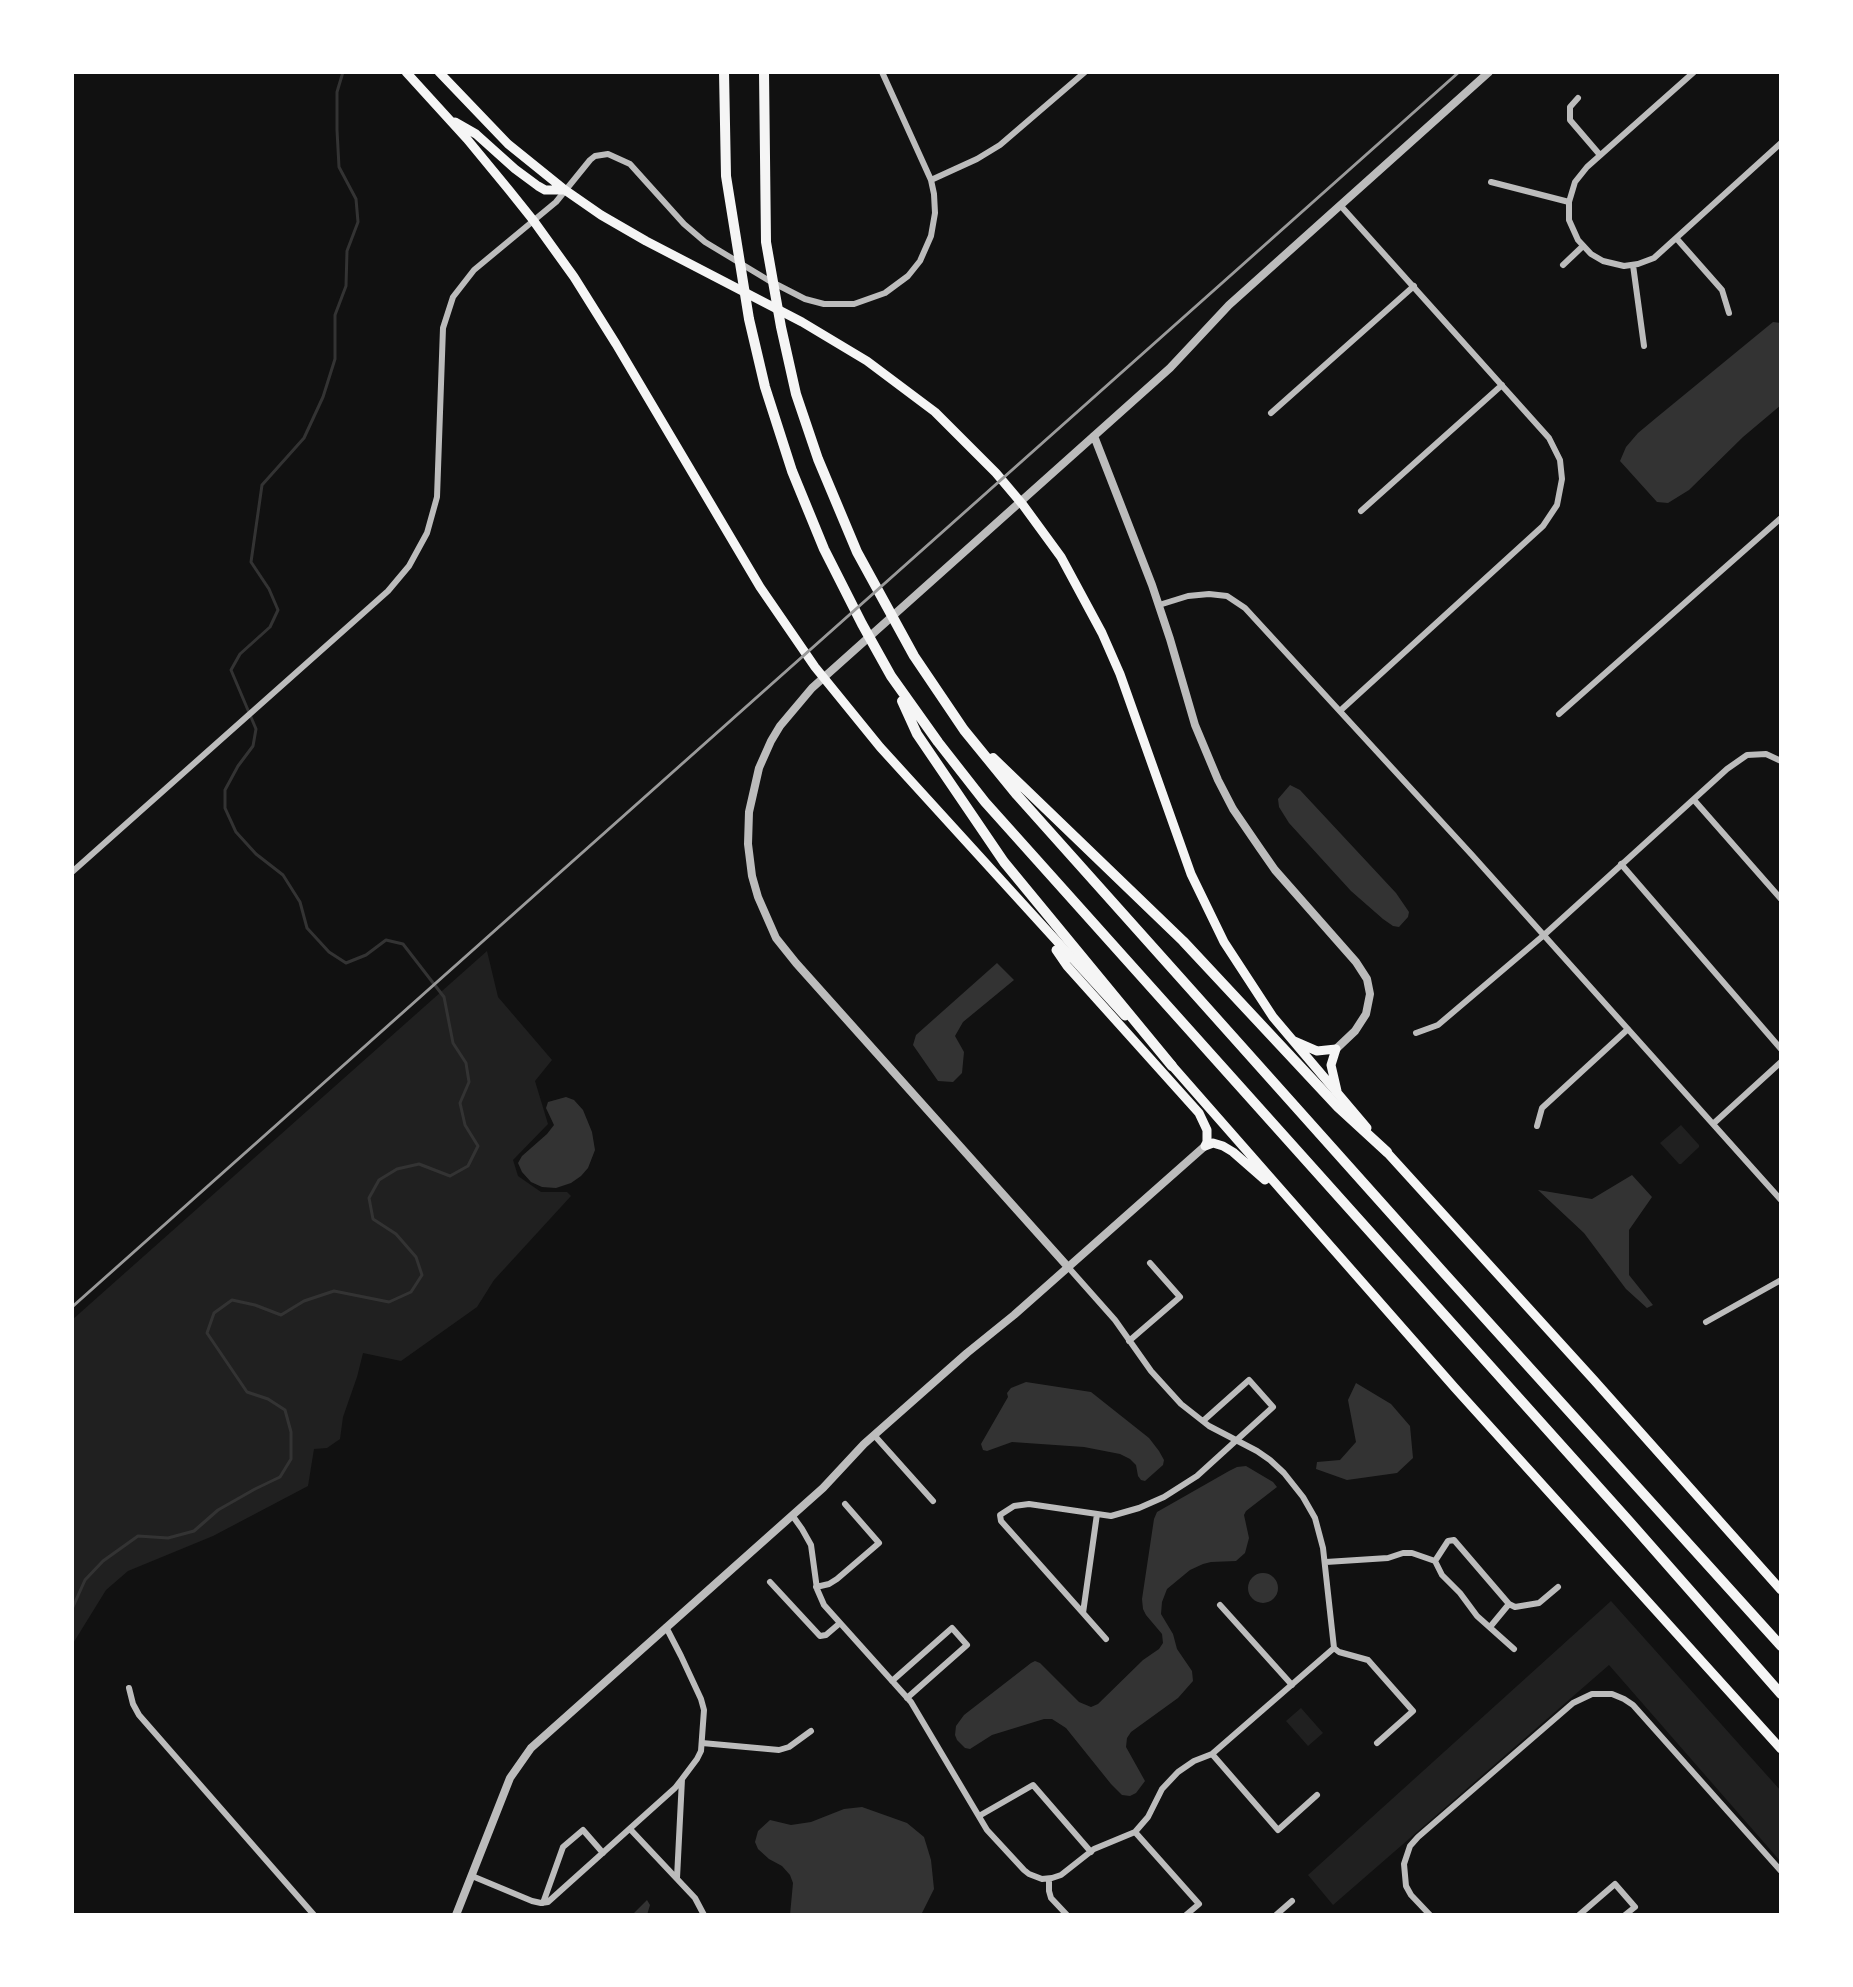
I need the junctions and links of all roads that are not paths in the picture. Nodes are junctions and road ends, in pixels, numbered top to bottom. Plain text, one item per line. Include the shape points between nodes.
1 (406, 72) edge
2 (439, 72) edge
3 (724, 72) edge
4 (764, 72) edge
5 (882, 72) edge
6 (1085, 72) edge
7 (1489, 72) edge
8 (1694, 72) edge
9 (1578, 98) dead end
10 (450, 120) junction
11 (1781, 143) edge
12 (1600, 156) junction
13 (931, 180) junction
14 (1491, 182) dead end
15 (566, 190) junction
16 (1569, 201) junction
17 (1340, 205) junction
18 (533, 220) junction
19 (1677, 239) junction
20 (1583, 246) junction
21 (1563, 265) dead end
22 (1633, 265) junction
23 (1414, 286) junction
24 (1729, 313) dead end
25 (1644, 346) dead end
26 (1502, 385) junction
27 (1271, 413) dead end
28 (1094, 436) junction
29 (1361, 511) dead end
30 (1781, 518) edge
31 (1159, 605) junction
32 (891, 676) junction
33 (1341, 710) junction
34 (1559, 714) dead end
35 (964, 730) junction
36 (1781, 761) edge
37 (1694, 800) junction
38 (1622, 864) junction
39 (72, 872) edge
40 (1781, 899) edge
41 (1031, 914) junction
42 (1544, 935) junction
43 (1628, 1029) junction
44 (1416, 1033) dead end
45 (1289, 1038) junction
46 (1336, 1049) junction
47 (1781, 1049) edge
48 (1781, 1062) edge
49 (1172, 1066) junction
50 (1338, 1094) junction
51 (1713, 1124) junction
52 (1537, 1126) dead end
53 (1205, 1146) junction
54 (1387, 1152) junction
55 (1781, 1200) edge
56 (1289, 1202) junction
57 (1150, 1263) dead end
58 (1068, 1267) junction
59 (1781, 1280) edge
60 (1706, 1322) dead end
61 (1129, 1341) junction
62 (1203, 1421) junction
63 (874, 1435) junction
64 (1236, 1440) junction
65 (933, 1501) dead end
66 (845, 1504) dead end
67 (1097, 1514) junction
68 (792, 1515) junction
69 (1435, 1561) junction
70 (1326, 1562) junction
71 (770, 1582) dead end
72 (816, 1587) junction
73 (1558, 1587) dead end
74 (1781, 1590) edge
75 (1509, 1604) junction
76 (1221, 1605) dead end
77 (1083, 1613) junction
78 (840, 1623) junction
79 (666, 1627) junction
80 (1490, 1627) junction
81 (1106, 1639) dead end
82 (1781, 1646) edge
83 (1334, 1648) junction
84 (1514, 1649) dead end
85 (892, 1681) junction
86 (1292, 1685) junction
87 (129, 1688) dead end
88 (1781, 1694) edge
89 (907, 1698) junction
90 (811, 1731) dead end
91 (702, 1743) junction
92 (1377, 1743) dead end
93 (1781, 1749) edge
94 (1212, 1754) junction
95 (682, 1779) junction
96 (1317, 1795) dead end
97 (979, 1816) junction
98 (630, 1829) junction
99 (1135, 1832) junction
100 (1091, 1852) junction
101 (603, 1853) junction
102 (1781, 1871) edge
103 (472, 1876) junction
104 (677, 1878) junction
105 (1049, 1879) junction
106 (1292, 1901) dead end
107 (543, 1902) junction
108 (314, 1915) edge
109 (456, 1915) edge
110 (704, 1915) edge
111 (1067, 1915) edge
112 (1186, 1915) edge
113 (1276, 1915) edge
114 (1430, 1915) edge
115 (1579, 1915) edge
116 (1625, 1915) edge

1 - 10 main road
2 - 15 main road via 508,144
3 - 32 highway via 726,176 743,285 765,387 784,450 834,571
4 - 35 highway via 766,243 796,394 814,450 857,552 914,656
5 - 13 street
6 - 13 street via 1008,140
7 - 17 street
8 - 12 street
9 - 12 street via 1570,106 1570,120
10 - 15 main road via 476,134 538,186
10 - 18 main road
11 - 19 street
12 - 16 street via 1581,173
13 - 15 street via 934,227 914,269 885,293 839,305 814,302 790,293 710,246 684,224 635,168 619,158 608,154 596,156
14 - 16 street
15 - 18 street
15 - 45 main road via 646,241 802,322 867,361 924,403 1006,485 1042,529 1102,633 1206,906 1242,971
16 - 20 street via 1572,230
17 - 23 street
17 - 28 street via 1229,305 1170,368
18 - 39 street via 470,273 448,310 442,333 437,497 415,557 391,588
18 - 41 main road via 616,344 784,624 880,747
19 - 22 street via 1654,258
19 - 24 street via 1722,290
20 - 21 street
20 - 22 street via 1603,261
22 - 25 street
23 - 26 street
23 - 27 street
26 - 29 street
26 - 33 street via 1549,438 1559,458 1562,479 1554,512 1547,523
28 - 31 street
28 - 58 street via 800,701 765,754 751,797 747,834 758,897 782,946
30 - 34 street
31 - 33 street via 1188,596 1227,596 1245,608
31 - 46 street via 1195,725 1233,809 1275,870 1367,979 1370,994 1366,1014
32 - 49 highway via 917,734 999,854
32 - 88 highway via 985,802
33 - 42 street
35 - 54 highway via 1183,941 1338,1107
35 - 82 highway via 1066,850
36 - 37 street via 1766,753 1747,755
37 - 38 street
37 - 40 street
38 - 42 street
38 - 47 street
41 - 49 main road
41 - 53 main road via 1067,966 1199,1113 1207,1130
42 - 43 street
42 - 44 street via 1438,1025
43 - 51 street
43 - 52 street via 1542,1108
45 - 46 main road via 1313,1051
45 - 50 main road
46 - 50 main road via 1331,1070
48 - 51 street
49 - 56 main road
50 - 54 main road
51 - 55 street
53 - 56 main road via 1217,1144 1233,1152
53 - 58 street
54 - 74 main road
56 - 93 main road
57 - 61 street via 1180,1297
58 - 61 street
58 - 63 street
59 - 60 street
61 - 62 street via 1167,1390
62 - 64 street
62 - 64 street via 1249,1380 1273,1407
63 - 65 street
63 - 68 street
64 - 67 street via 1203,1472 1164,1497 1117,1515
64 - 70 street via 1270,1460 1297,1489 1315,1518
66 - 72 street via 879,1543 837,1579
67 - 77 street
67 - 77 street via 1029,1504 1014,1506 1000,1517
68 - 72 street via 811,1545
68 - 79 street
69 - 70 street via 1403,1553 1388,1558
69 - 75 street via 1448,1541 1454,1540
69 - 80 street via 1447,1581
70 - 83 street
71 - 78 street via 820,1636
72 - 78 street via 822,1602
73 - 75 street via 1539,1603 1518,1607
75 - 80 street
76 - 86 street
77 - 81 street
78 - 85 street
79 - 91 street via 703,1704
79 - 103 street via 525,1755 510,1778
80 - 84 street
83 - 86 street
83 - 92 street via 1368,1660 1413,1712
85 - 89 street
85 - 89 street via 952,1628 967,1645
86 - 94 street
87 - 108 street via 139,1715
89 - 97 street
90 - 91 street via 779,1750
91 - 95 street via 698,1757
94 - 96 street via 1278,1830
94 - 99 street via 1171,1779
95 - 98 street
95 - 104 street
97 - 100 street via 1033,1785
97 - 105 street via 1024,1870
98 - 101 street
98 - 104 street
99 - 100 street
99 - 112 street via 1199,1904
100 - 105 street via 1064,1874
101 - 107 street via 553,1899
101 - 107 street via 583,1830 563,1847
102 - 114 street via 1633,1705 1603,1693 1573,1703 1419,1836 1408,1850 1404,1867 1409,1891
103 - 107 street
103 - 109 street
104 - 110 street via 698,1900
105 - 111 street via 1051,1898
106 - 113 street
115 - 116 street via 1615,1884 1635,1907

